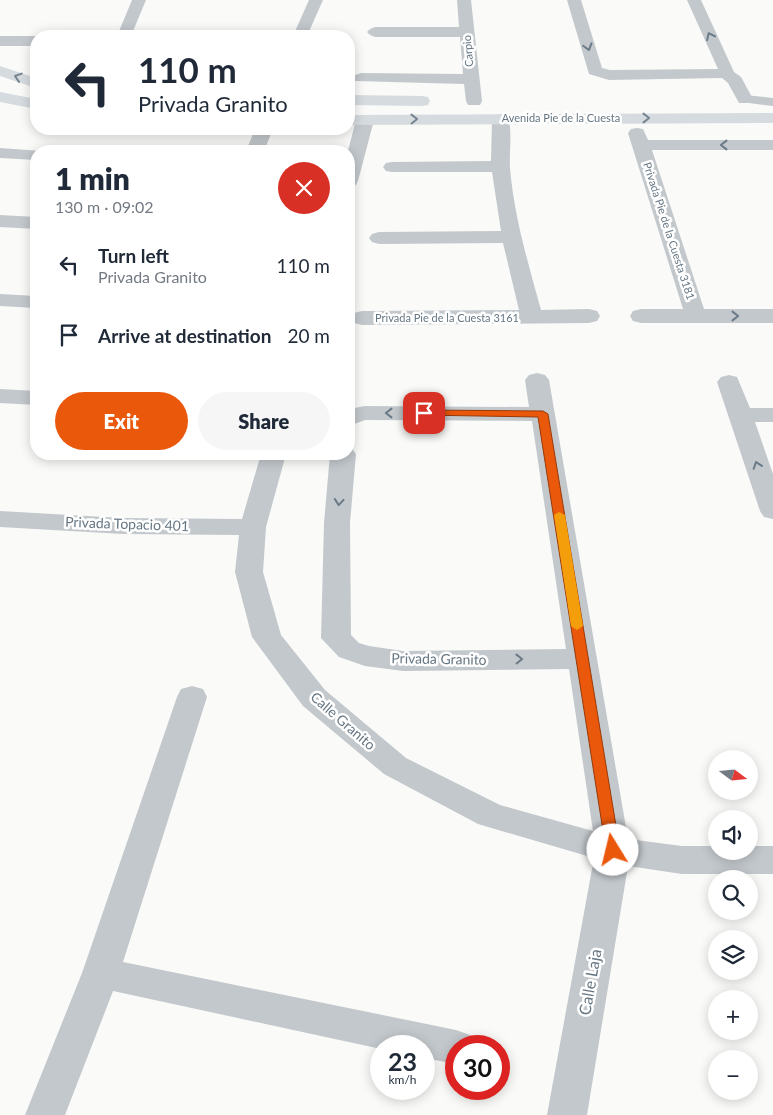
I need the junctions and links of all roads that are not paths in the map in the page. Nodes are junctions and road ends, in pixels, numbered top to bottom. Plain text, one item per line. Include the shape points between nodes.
1 (139, 0) edge
2 (316, 0) edge
3 (464, 0) edge
4 (574, 0) edge
5 (694, 0) edge
6 (126, 30) edge
7 (303, 30) edge
8 (375, 32) dead end
9 (467, 32) junction
10 (0, 41) edge
11 (30, 42) edge
12 (0, 71) edge
13 (725, 73) junction
14 (361, 78) dead end
15 (471, 79) junction
16 (30, 81) edge
17 (0, 97) edge
18 (745, 99) junction
19 (355, 100) edge
20 (725, 100) dead end
21 (436, 101) dead end
22 (455, 101) dead end
23 (481, 101) joint
24 (773, 101) edge
25 (30, 103) edge
26 (502, 118) junction
27 (773, 118) edge
28 (357, 120) edge
29 (354, 145) edge
30 (773, 145) edge
31 (0, 153) edge
32 (30, 155) edge
33 (500, 166) junction
34 (392, 167) dead end
35 (0, 221) edge
36 (30, 222) edge
37 (510, 237) junction
38 (379, 238) dead end
39 (0, 300) edge
40 (30, 302) edge
41 (589, 316) dead end
42 (641, 316) dead end
43 (696, 316) junction
44 (773, 316) edge
45 (532, 317) junction
46 (362, 318) dead end
47 (537, 380) dead end
48 (729, 382) dead end
49 (0, 396) edge
50 (30, 398) edge
51 (543, 414) junction
52 (355, 415) edge
53 (739, 415) junction
54 (773, 415) edge
55 (272, 460) edge
56 (342, 460) edge
57 (773, 511) edge
58 (0, 519) edge
59 (253, 527) junction
60 (583, 659) junction
61 (192, 697) dead end
62 (613, 850) junction
63 (773, 860) edge
64 (101, 973) junction
65 (445, 1045) edge
66 (45, 1115) edge
67 (567, 1115) edge

1 - 6 street
2 - 7 street
3 - 9 street, Carpio
4 -> 13 street via 595,71 604,78
13 -> 5 street
8 - 9 street
9 - 15 street, Carpio
10 - 11 street
16 -> 12 main road
13 - 18 street via 735,80
14 - 15 street
15 - 23 street, Carpio
17 - 25 main road
18 - 20 main road
18 - 24 main road
19 - 21 main road
22 - 23 main road
26 -> 27 main road, Avenida Pie de la Cuesta
28 -> 26 main road, Avenida Pie de la Cuesta
26 - 33 street, Privada Pie de la Cuesta 3161
28 - 29 street
30 -> 43 street, Privada Pie de la Cuesta 3181 via 639,139
31 - 32 street
33 - 34 street
33 - 37 street, Privada Pie de la Cuesta 3161
35 - 36 street
37 - 38 street
37 - 45 street, Privada Pie de la Cuesta 3161
39 - 40 street
41 - 45 street, Privada Pie de la Cuesta 3161
42 - 43 street, Privada Pie de la Cuesta 3181
43 -> 44 street, Privada Pie de la Cuesta 3181
45 - 46 street, Privada Pie de la Cuesta 3161
47 - 51 street
48 - 53 street
49 - 50 street
51 -> 52 street
51 - 60 street
53 - 54 street
57 -> 53 street
55 - 59 street, Calle Granito
56 -> 60 street, Privada Granito via 337,523 336,638 349,650 365,656 403,661
58 - 59 street, Privada Topacio 401 via 123,526
59 - 62 street, Calle Granito via 249,572 267,637 314,698 395,766 490,815
60 - 62 street
61 - 64 street
62 - 63 street, Calle Granito via 682,860
62 - 67 street, Calle Laja
64 - 65 street
64 - 66 street

